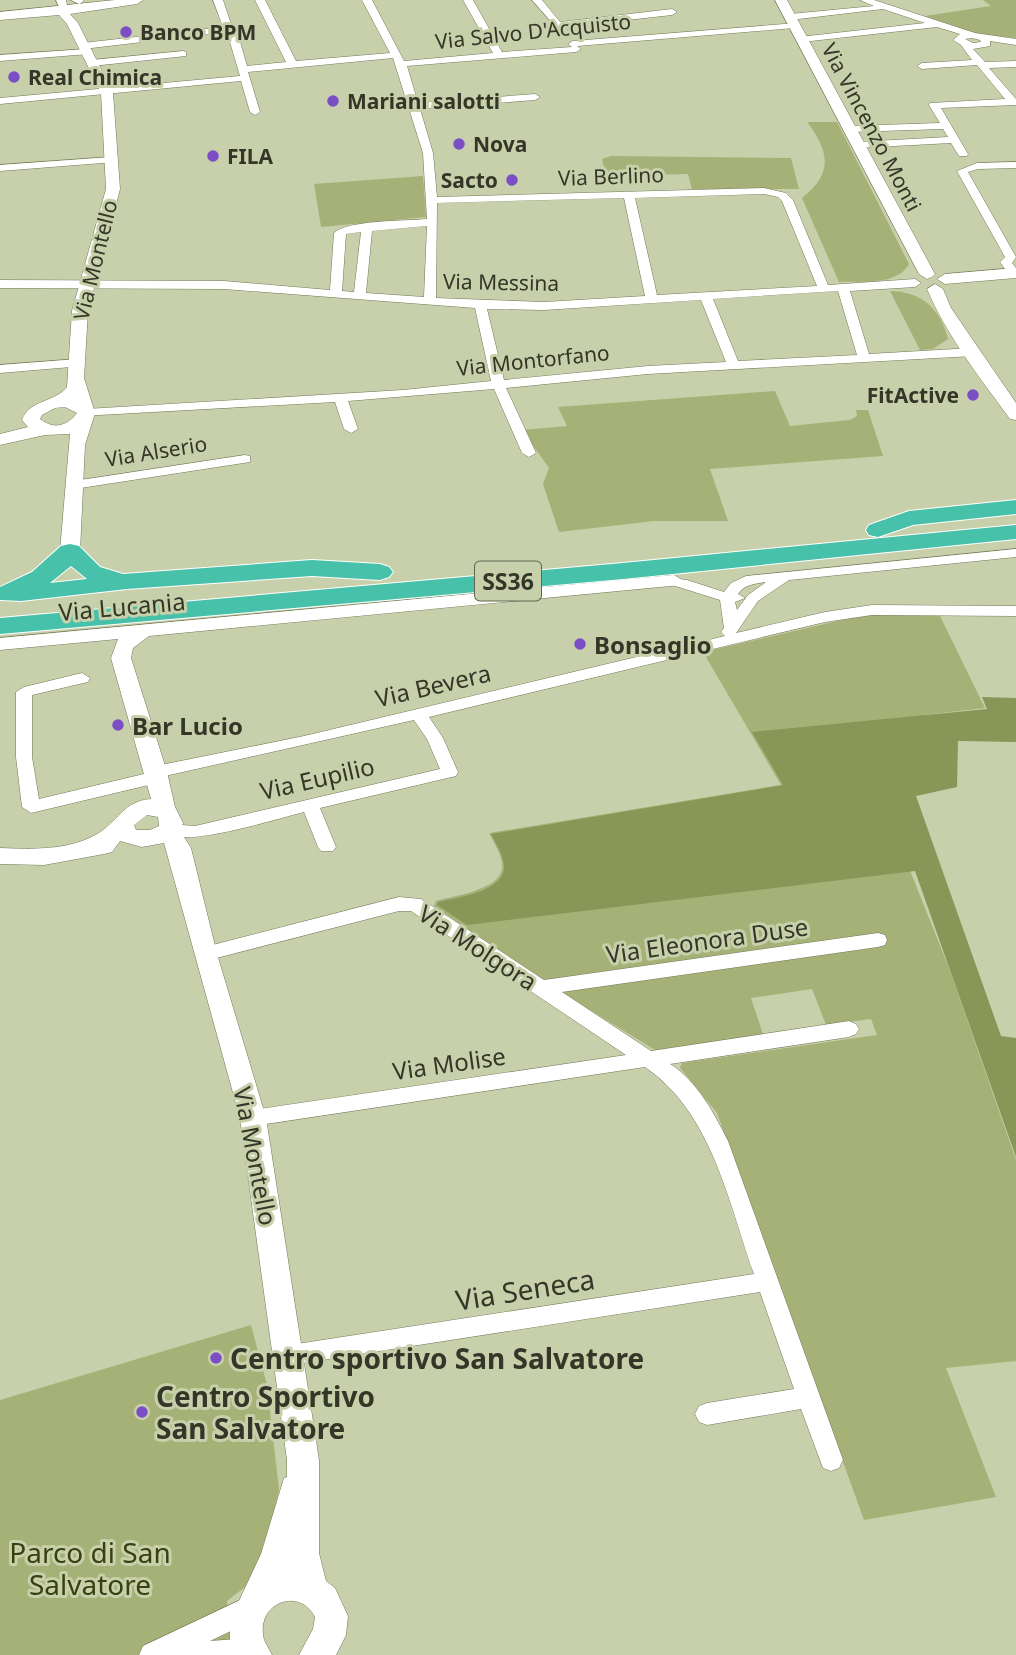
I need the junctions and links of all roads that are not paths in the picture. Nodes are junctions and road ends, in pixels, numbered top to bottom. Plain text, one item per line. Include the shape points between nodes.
1 (137, 0) edge
2 (218, 0) edge
3 (260, 0) edge
4 (367, 0) edge
5 (468, 0) edge
6 (537, 0) edge
7 (780, 0) edge
8 (865, 0) edge
9 (82, 4) edge
10 (886, 7) junction
11 (63, 10) edge
12 (672, 12) dead end
13 (0, 16) edge
14 (792, 21) junction
15 (937, 24) junction
16 (557, 25) junction
17 (228, 30) junction
18 (959, 38) junction
19 (980, 38) junction
20 (802, 39) junction
21 (1015, 41) edge
22 (573, 44) junction
23 (87, 54) junction
24 (183, 54) dead end
25 (499, 56) junction
26 (0, 58) edge
27 (399, 59) junction
28 (292, 64) junction
29 (981, 64) junction
30 (1016, 64) edge
31 (922, 66) dead end
32 (245, 74) junction
33 (1000, 86) junction
34 (1016, 86) edge
35 (107, 93) junction
36 (535, 97) dead end
37 (0, 101) edge
38 (1015, 103) edge
39 (413, 106) junction
40 (255, 112) dead end
41 (946, 125) junction
42 (850, 129) junction
43 (955, 140) junction
44 (858, 145) junction
45 (963, 154) dead end
46 (111, 160) junction
47 (1016, 164) edge
48 (0, 168) edge
49 (629, 194) junction
50 (432, 200) junction
51 (433, 222) junction
52 (367, 226) junction
53 (1015, 273) edge
54 (921, 278) junction
55 (86, 283) junction
56 (0, 284) edge
57 (940, 284) junction
58 (336, 288) junction
59 (843, 288) junction
60 (824, 289) junction
61 (360, 291) junction
62 (706, 297) junction
63 (652, 299) junction
64 (430, 302) junction
65 (480, 305) junction
66 (973, 352) junction
67 (866, 360) junction
68 (734, 366) junction
69 (0, 369) edge
70 (77, 371) junction
71 (499, 386) junction
72 (341, 398) junction
73 (46, 405) junction
74 (1013, 409) edge
75 (87, 415) junction
76 (351, 429) dead end
77 (0, 430) edge
78 (50, 430) junction
79 (0, 440) edge
80 (76, 445) junction
81 (528, 453) dead end
82 (245, 459) dead end
83 (74, 485) junction
84 (1016, 507) edge
85 (1016, 518) edge
86 (1016, 532) edge
87 (877, 538) junction
88 (69, 551) junction
89 (1016, 553) edge
90 (380, 572) junction
91 (789, 575) junction
92 (674, 581) junction
93 (139, 582) junction
94 (727, 598) junction
95 (753, 598) junction
96 (2, 599) edge
97 (1016, 611) edge
98 (0, 626) edge
99 (732, 628) junction
100 (145, 630) junction
101 (0, 644) edge
102 (721, 644) junction
103 (121, 658) junction
104 (82, 678) dead end
105 (418, 713) junction
106 (157, 778) junction
107 (310, 805) junction
108 (167, 831) junction
109 (135, 835) junction
110 (327, 847) dead end
111 (0, 856) edge
112 (878, 940) dead end
113 (205, 954) junction
114 (542, 988) junction
115 (849, 1029) dead end
116 (652, 1060) junction
117 (253, 1118) junction
118 (769, 1281) junction
119 (290, 1355) junction
120 (808, 1397) junction
121 (707, 1414) dead end
122 (303, 1460) junction
123 (831, 1460) dead end
124 (312, 1587) junction
125 (256, 1601) junction
126 (253, 1653) edge
127 (319, 1653) edge
128 (152, 1655) edge
129 (193, 1655) edge

1 - 9 street
2 - 17 street
3 - 28 street
4 - 27 street
5 - 25 street
6 - 16 street
7 - 14 street, Via Vincenzo Monti
8 - 10 street
9 - 11 street
9 - 11 street
10 - 14 street, Via Salvo D'Acquisto
10 - 15 street
11 - 13 street
11 - 23 street, Via Montello
12 - 16 street
14 - 20 street, Via Vincenzo Monti
14 - 22 street, Via Salvo D'Acquisto
15 - 18 street
15 - 20 street
16 - 22 street
17 - 23 street
17 - 32 street
18 - 19 street
18 - 19 street
18 - 29 street
19 - 21 street
20 - 42 street, Via Vincenzo Monti
22 - 25 street, Via Salvo D'Acquisto via 576,49
23 - 24 street
23 - 26 street
23 - 35 street, Via Montello
25 - 27 street, Via Salvo D'Acquisto
27 - 28 street, Via Salvo D'Acquisto
27 - 39 street
28 - 32 street, Via Salvo D'Acquisto
29 - 30 street
29 - 31 street
29 - 33 street
32 - 35 street, Via Salvo D'Acquisto
32 - 40 street
33 - 34 street
33 - 38 street
35 - 37 street, Via Salvo D'Acquisto
35 - 46 street, Via Montello
36 - 39 street
38 - 41 street via 934,105
39 - 50 street via 428,153
41 - 42 street
41 - 43 street
42 - 44 street, Via Vincenzo Monti
43 - 44 street
43 - 45 street
44 - 54 street, Via Vincenzo Monti
46 - 48 street
46 - 55 street, Via Montello via 113,193
47 - 53 street via 962,171
49 - 50 street, Via Berlino
49 - 60 street, Via Berlino via 764,191 782,195
49 - 63 street
50 - 51 street
51 - 52 street
51 - 64 street
52 - 58 street via 340,233
52 - 61 street
53 - 57 street
54 - 57 street
54 - 59 street, Via Messina
55 - 56 street, Via Messina
55 - 58 street, Via Messina
55 - 70 street, Via Montello
57 - 66 street via 943,308
58 - 61 street, Via Messina
59 - 60 street, Via Messina
59 - 67 street
60 - 62 street, Via Messina
61 - 64 street, Via Messina
62 - 63 street, Via Messina
62 - 68 street
63 - 65 street, Via Messina
64 - 65 street, Via Messina
65 - 71 street
66 - 67 street, Via Montorfano
66 - 74 street
67 - 68 street, Via Montorfano
68 - 71 street, Via Montorfano
69 - 70 street
70 - 73 street via 72,391
70 - 75 street, Via Montello
71 - 72 street, Via Montorfano
71 - 81 street
72 - 75 street, Via Montorfano
72 - 76 street
73 - 75 street via 74,403
73 - 77 street
73 - 78 street via 34,412 31,420
75 - 78 street via 72,428
75 - 80 street, Via Montello
78 - 79 street
78 - 80 street
80 - 83 street, Via Montello
82 - 83 street, Via Alserio
83 - 88 street, Via Montello
84 - 87 highway via 909,517
85 - 87 highway, SS36
86 - 87 highway, SS36
87 - 90 highway, SS36
87 - 92 highway
87 - 98 highway, SS36
88 - 93 highway via 91,572 121,582
88 - 96 highway via 48,574
89 - 91 street
90 - 93 highway via 312,568
90 - 96 highway, SS36
91 - 94 street via 746,580
91 - 95 street
92 - 94 street
92 - 100 street, Via Lucania
93 - 96 highway
94 - 95 street
94 - 99 street
95 - 99 street
97 - 102 street, Via Bevera via 872,610
99 - 102 street
100 - 101 street, Via Lucania
100 - 103 street via 126,642
101 - 103 street via 95,643
102 - 105 street, Via Bevera
103 - 106 street, Via Montello
104 - 106 street, Via Bevera via 24,692 24,757 31,807
105 - 106 street, Via Bevera
105 - 107 street, Via Eupilio via 450,772
106 - 108 street, Via Montello
107 - 108 street, Via Eupilio via 195,832 183,840
107 - 110 street
108 - 109 street via 163,846
108 - 109 street via 130,813
108 - 113 street, Via Montello
109 - 111 street via 44,857
112 - 114 street, Via Eleonora Duse
113 - 114 street, Via Molgora via 407,903 423,908
113 - 117 street, Via Montello
114 - 116 street, Via Molgora
115 - 116 street
116 - 117 street, Via Molise
116 - 118 street, Via Molgora via 673,1076 699,1107 718,1142
117 - 119 street, Via Montello
118 - 119 street, Via Seneca
118 - 120 street, Via Molgora
119 - 122 street, Via Montello
120 - 121 street
120 - 123 street, Via Molgora
122 - 124 street, Via Montello via 303,1553
122 - 125 street, Via Montello via 277,1554
124 - 125 street via 287,1582 273,1586
124 - 127 street, Via Montello via 329,1609 331,1623
125 - 126 street, Via Montello via 246,1622
125 - 128 street
126 - 129 street

